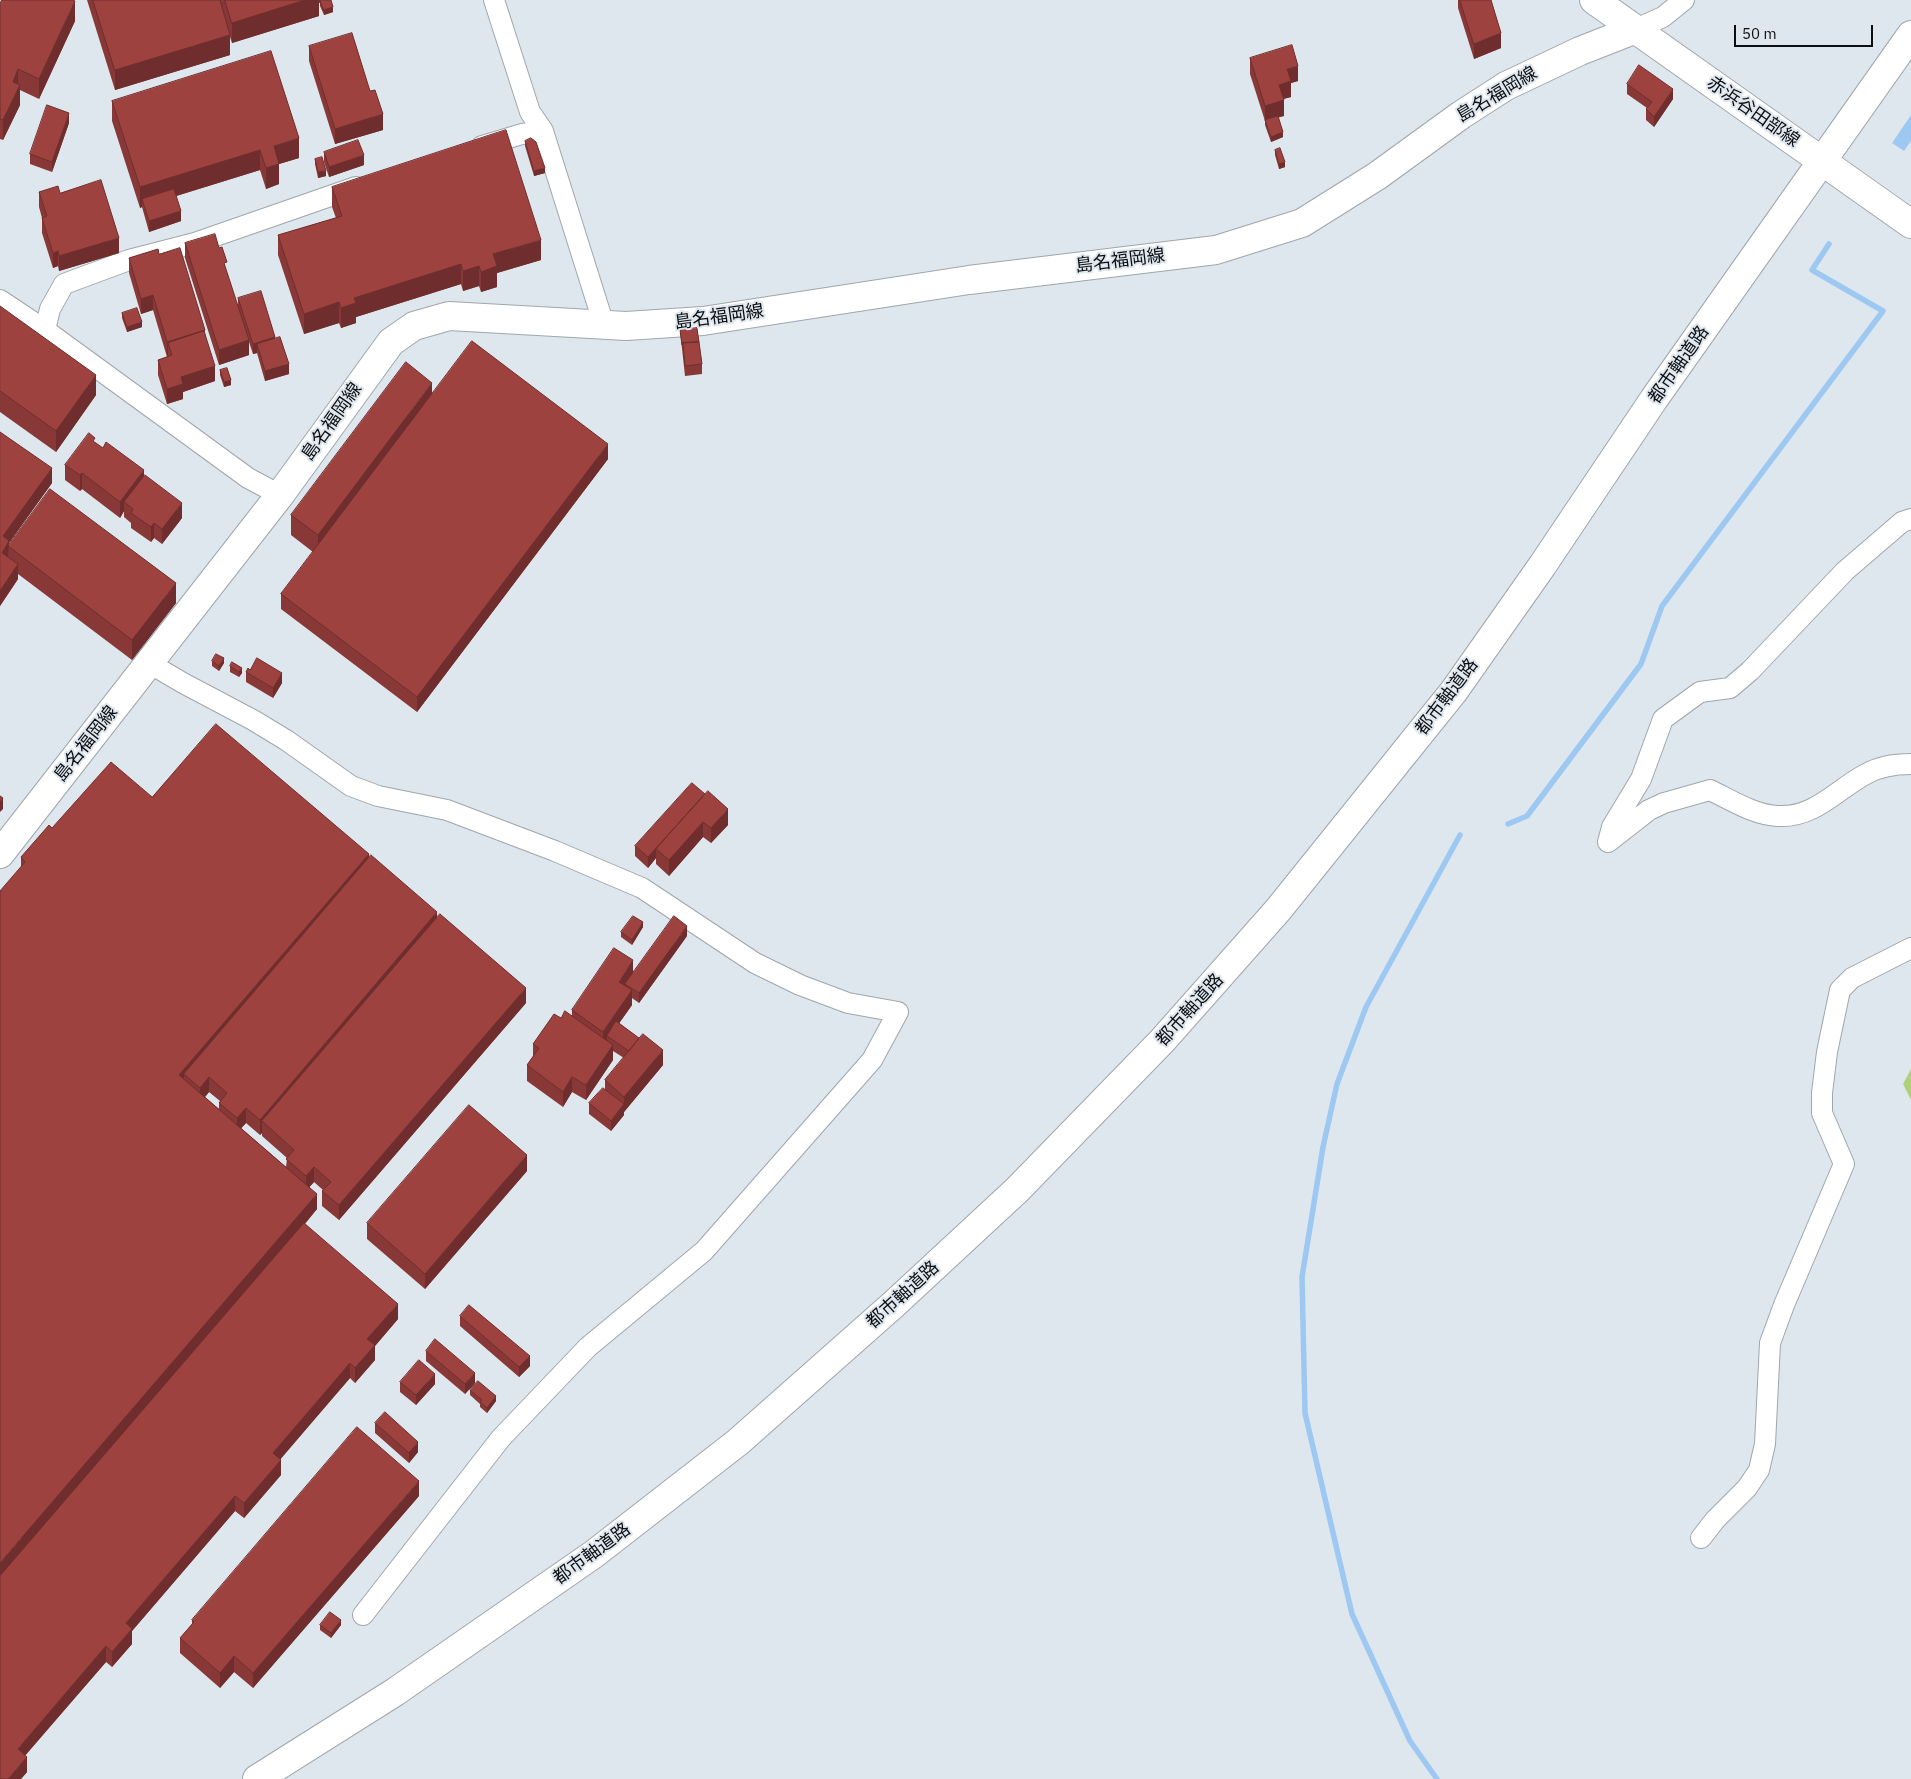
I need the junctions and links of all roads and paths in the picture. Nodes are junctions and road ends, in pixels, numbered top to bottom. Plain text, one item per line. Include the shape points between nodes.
1 (494, 0) edge
2 (1594, 0) edge
3 (1684, 0) edge
4 (1636, 29) junction
5 (1911, 35) edge
6 (542, 131) junction
7 (468, 151) edge
8 (1823, 161) junction
9 (377, 180) edge
10 (1911, 224) edge
11 (0, 300) edge
12 (604, 324) junction
13 (45, 330) junction
14 (280, 495) junction
15 (1911, 518) edge
16 (149, 663) junction
17 (1911, 764) edge
18 (0, 854) edge
19 (1911, 948) edge
20 (1701, 1538) dead end
21 (363, 1616) dead end
22 (257, 1779) edge

1 - 6 street via 530,112
2 - 4 main road, 赤浜谷田部線
3 - 4 street via 1663,17
4 - 8 main road, 赤浜谷田部線
4 - 12 main road, 島名福岡線 via 1536,70 1506,86 1369,182 1302,223 1216,250 969,280 703,321 663,325
5 - 8 main road, 都市軸道路
6 - 7 street
6 - 12 street
8 - 10 main road, 赤浜谷田部線
8 - 22 main road, 都市軸道路 via 1654,399 1454,691 1278,910 1156,1048 1018,1190 738,1442 594,1554 396,1692
9 - 13 street via 64,284 50,309
11 - 13 street
12 - 14 main road, 島名福岡線 via 449,316 414,326 390,342
13 - 14 street via 248,478
14 - 16 main road, 島名福岡線
15 - 17 street via 1845,570 1730,688 1700,692 1663,719 1640,779 1612,827 1608,842 1657,807 1710,790 1751,809 1778,816 1803,813 1830,800 1866,774 1893,764
16 - 18 main road, 島名福岡線
16 - 21 street via 286,740 351,786 378,796 447,810 555,851 642,888 755,963 848,1003 898,1012 872,1060 704,1250 588,1346 506,1432
19 - 20 street via 1852,978 1840,990 1827,1052 1822,1113 1844,1164 1770,1343 1765,1444 1758,1470 1747,1488

